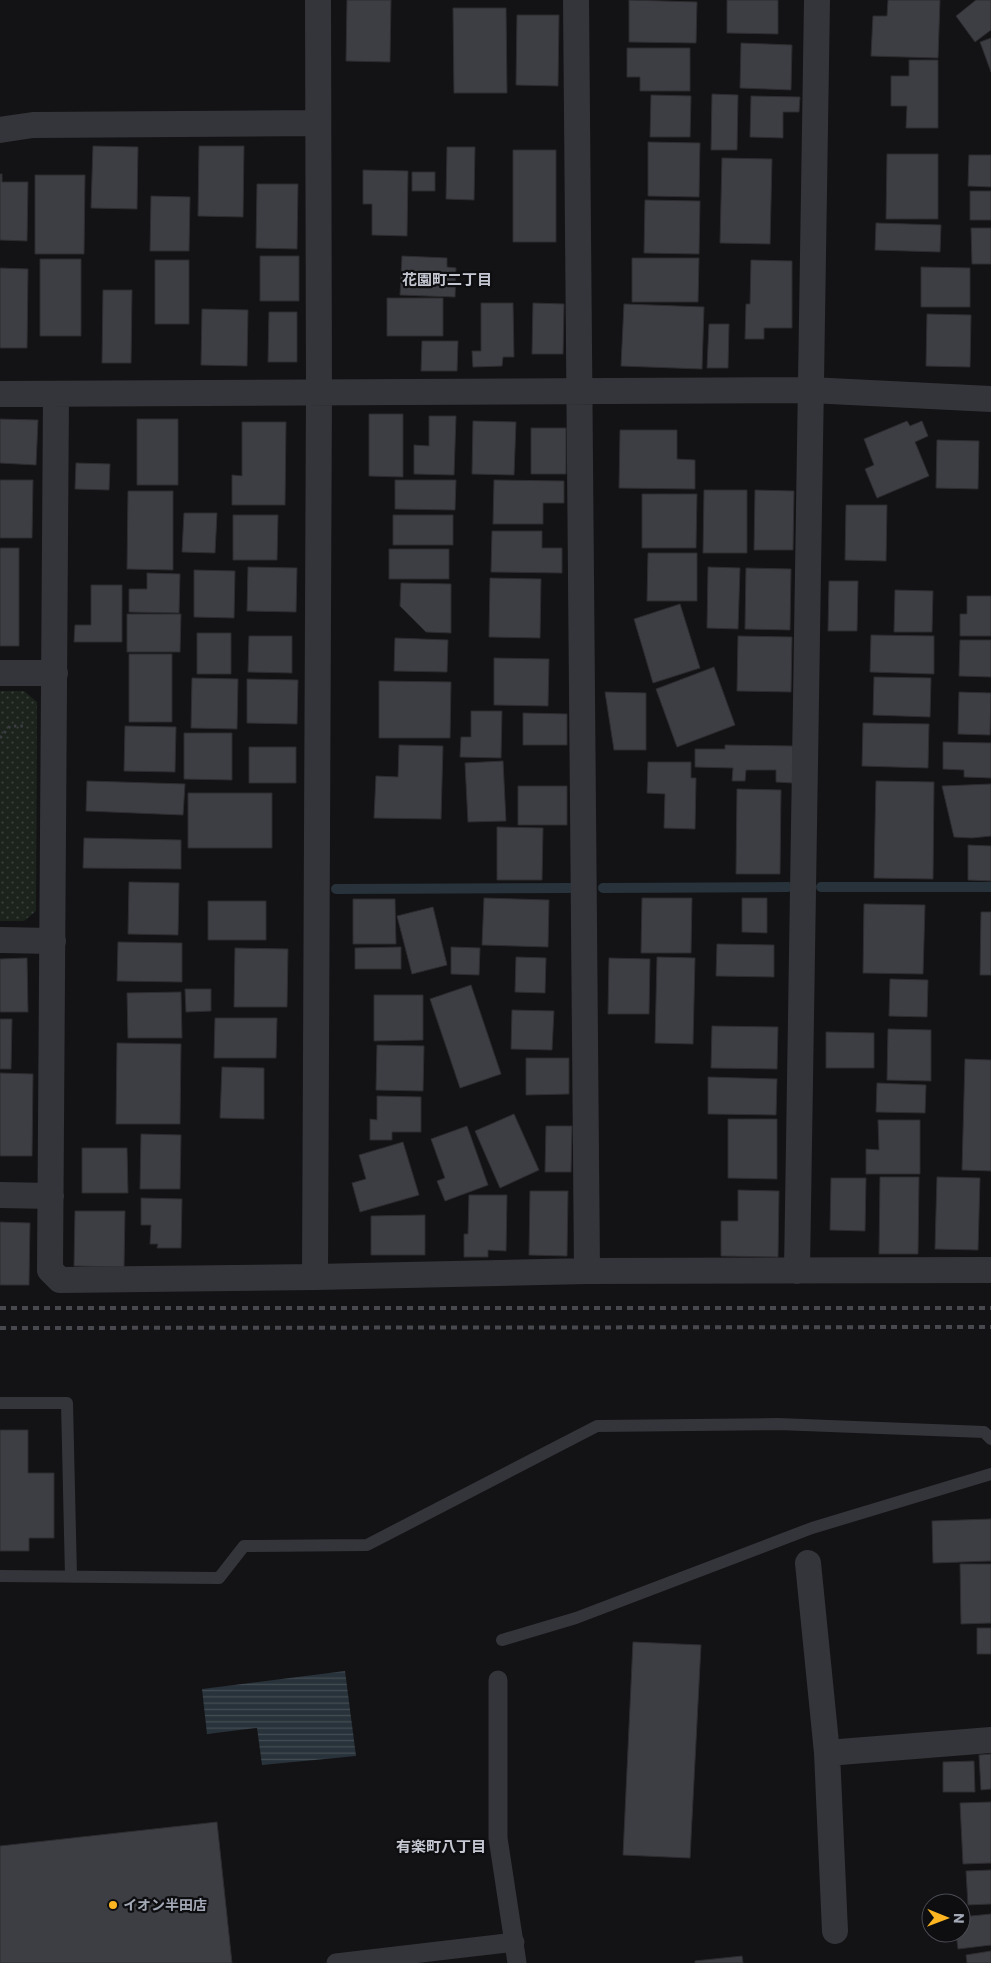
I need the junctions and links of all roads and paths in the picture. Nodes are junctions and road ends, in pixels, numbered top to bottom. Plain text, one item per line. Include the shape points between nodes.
1 (318, 0) edge
2 (576, 0) edge
3 (817, 0) edge
4 (318, 123) junction
5 (0, 130) edge
6 (580, 390) junction
7 (810, 390) junction
8 (319, 392) junction
9 (0, 394) edge
10 (56, 394) junction
11 (991, 399) edge
12 (0, 673) edge
13 (55, 674) junction
14 (0, 940) edge
15 (53, 941) junction
16 (0, 1195) edge
17 (51, 1196) junction
18 (586, 1270) junction
19 (991, 1270) edge
20 (796, 1271) junction
21 (315, 1277) junction
22 (0, 1403) edge
23 (991, 1439) edge
24 (991, 1474) edge
25 (808, 1563) dead end
26 (0, 1576) edge
27 (71, 1576) junction
28 (502, 1640) dead end
29 (498, 1680) dead end
30 (991, 1740) edge
31 (827, 1753) junction
32 (835, 1931) dead end
33 (514, 1942) junction
34 (336, 1963) edge
35 (517, 1963) edge

1 - 4 street
2 - 6 street
3 - 7 street
4 - 5 street via 33,125
4 - 8 street
6 - 7 street
6 - 8 street
6 - 18 street
7 - 11 street
7 - 20 street
8 - 10 street
8 - 21 street
9 - 10 street
10 - 13 street
12 - 13 street
13 - 15 street
14 - 15 street
15 - 17 street
16 - 17 street
17 - 21 street via 50,1270 60,1280
18 - 20 street
18 - 21 street
19 - 20 street
22 - 27 lane via 67,1403
23 - 27 lane via 984,1432 778,1424 597,1426 367,1545 244,1546 219,1578
24 - 28 lane via 812,1528 576,1618
25 - 31 street
26 - 27 lane
29 - 33 street via 498,1838
30 - 31 street
31 - 32 street
33 - 34 street
33 - 35 street

